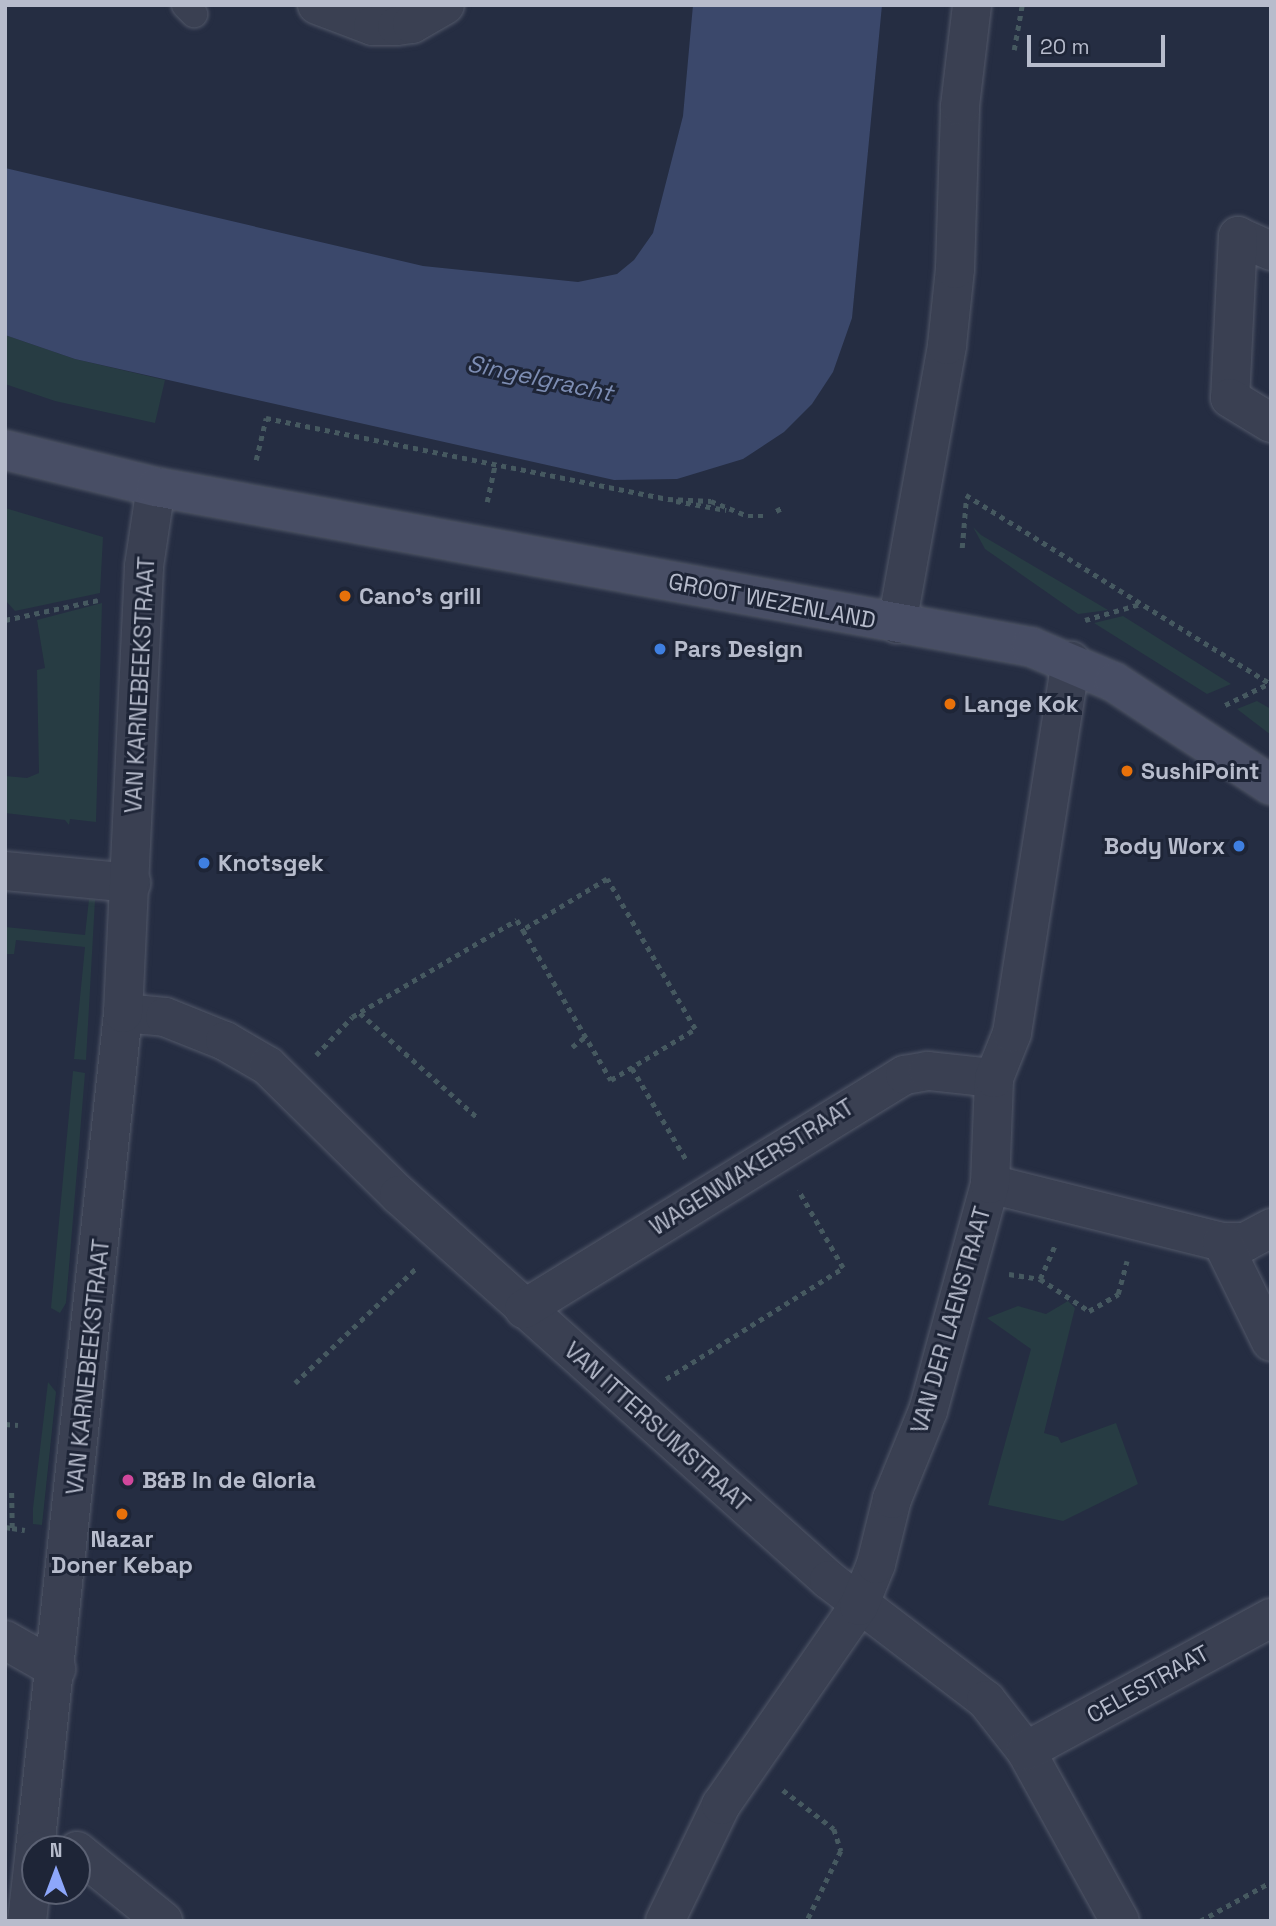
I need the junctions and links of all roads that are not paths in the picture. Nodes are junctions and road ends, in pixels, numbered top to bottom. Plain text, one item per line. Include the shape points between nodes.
1 (317, 5) edge
2 (445, 5) edge
3 (972, 5) edge
4 (1271, 251) edge
5 (1271, 424) edge
6 (5, 450) edge
7 (156, 487) junction
8 (897, 624) junction
9 (1071, 661) junction
10 (1271, 785) edge
11 (5, 871) edge
12 (131, 883) junction
13 (123, 1013) junction
14 (994, 1078) junction
15 (990, 1184) junction
16 (1271, 1228) edge
17 (1222, 1242) junction
18 (524, 1308) junction
19 (1271, 1342) edge
20 (859, 1606) junction
21 (1271, 1618) edge
22 (5, 1640) edge
23 (56, 1669) junction
24 (1026, 1751) junction
25 (37, 1835) edge
26 (91, 1862) edge
27 (163, 1921) edge
28 (665, 1921) edge
29 (1120, 1921) edge

1 - 2 street via 373,26 412,24
3 - 8 street, GROOT WEZENLAND via 960,106 955,269 947,345
4 - 5 street via 1238,236 1230,398
6 - 7 main road, GROOT WEZENLAND
7 - 8 main road, GROOT WEZENLAND
7 - 12 street, VAN KARNEBEEKSTRAAT via 144,566
8 - 9 main road via 1031,647
9 - 10 main road via 1114,682
9 - 14 street, VAN DER LAENSTRAAT via 1012,1033
11 - 12 street
12 - 13 street, VAN KARNEBEEKSTRAAT
13 - 18 street, VAN ITTERSUMSTRAAT via 165,1017 225,1041 268,1066
13 - 23 street, VAN KARNEBEEKSTRAAT
14 - 15 street, VAN DER LAENSTRAAT
14 - 18 street, WAGENMAKERSTRAAT via 928,1071 905,1075
15 - 17 street
15 - 20 street, VAN DER LAENSTRAAT via 928,1411 892,1499 876,1564
16 - 17 street via 1245,1242
17 - 19 street
18 - 20 street, VAN ITTERSUMSTRAAT
20 - 24 street, VAN ITTERSUMSTRAAT via 954,1672 986,1700
20 - 28 street, VAN DER LAENSTRAAT via 749,1764 685,1871
21 - 24 street, CELESTRAAT
22 - 23 street
23 - 25 street, VAN KARNEBEEKSTRAAT
24 - 29 street, VAN ITTERSUMSTRAAT
26 - 27 street

